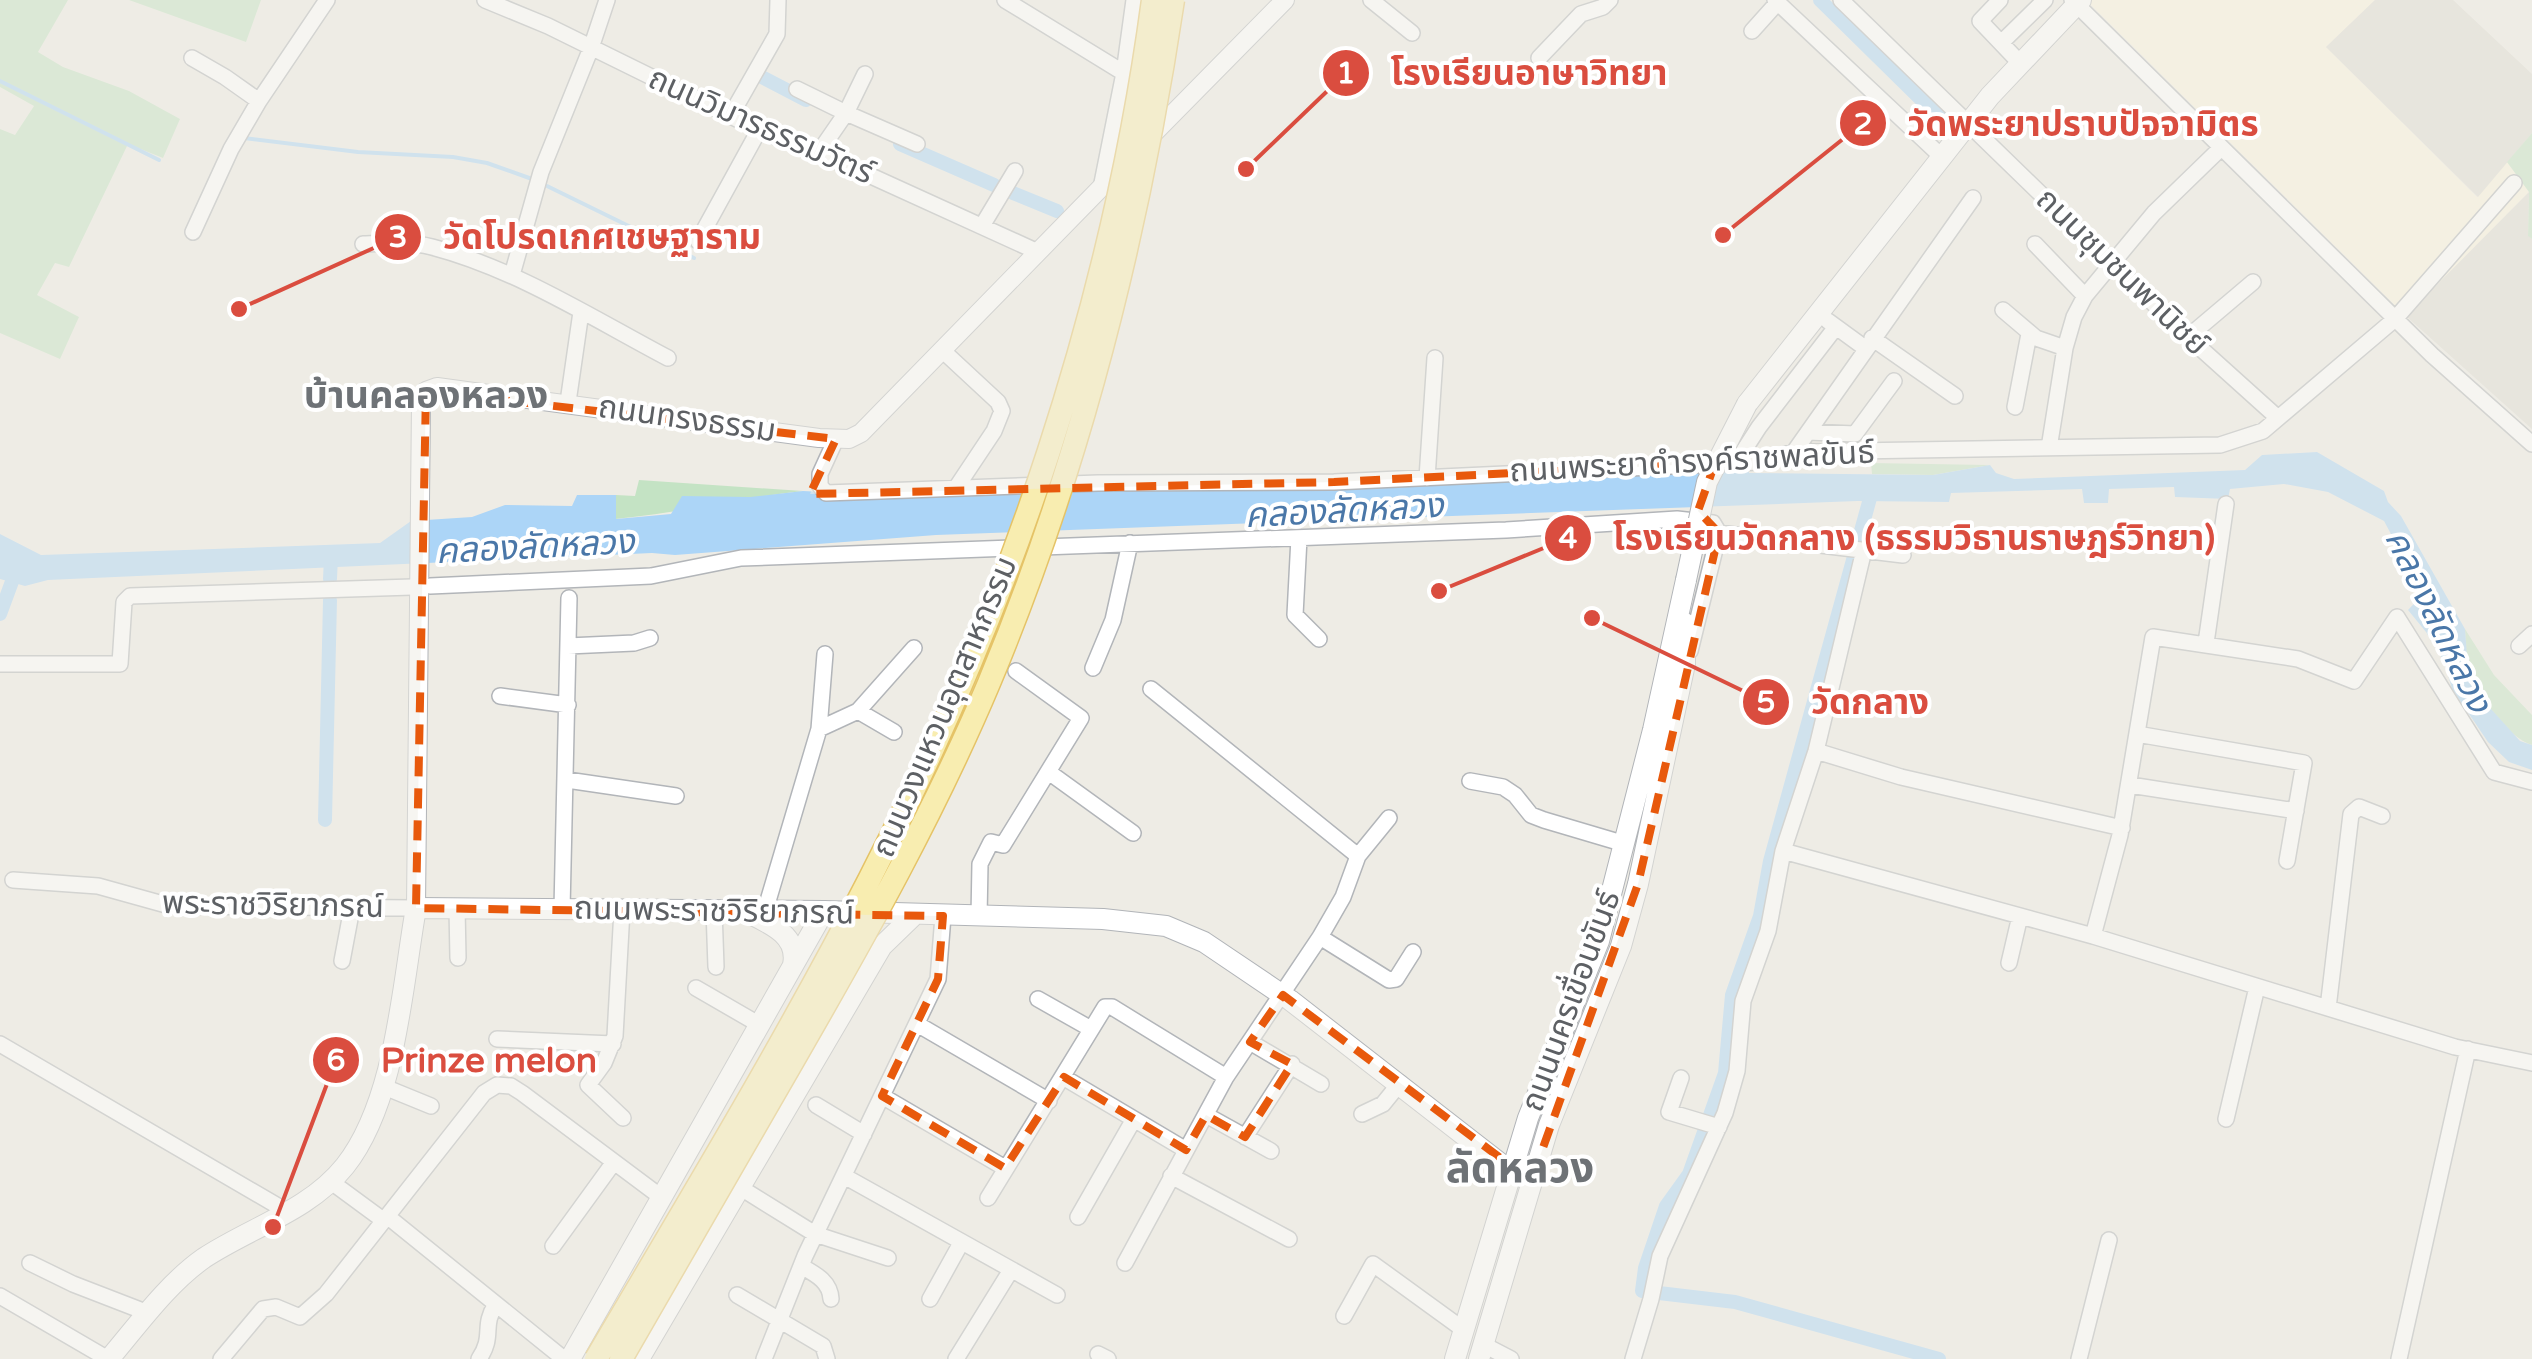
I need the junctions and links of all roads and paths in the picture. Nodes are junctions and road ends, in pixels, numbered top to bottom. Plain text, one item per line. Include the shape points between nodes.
1 (326, 0) edge
2 (485, 0) edge
3 (778, 0) edge
4 (1005, 0) edge
5 (1134, 0) edge
6 (1153, 0) edge
7 (1173, 0) edge
8 (1285, 0) edge
9 (1371, 0) edge
10 (1610, 0) edge
11 (1842, 0) edge
12 (2000, 0) edge
13 (2045, 0) edge
14 (604, 1) edge
15 (1777, 1) edge
16 (2077, 1) edge
17 (1752, 31) dead end
18 (1412, 33) dead end
19 (2001, 43) junction
20 (592, 48) junction
21 (192, 58) dead end
22 (1539, 58) dead end
23 (2021, 64) junction
24 (1124, 73) junction
25 (865, 74) dead end
26 (797, 89) dead end
27 (258, 101) junction
28 (846, 113) junction
29 (731, 115) junction
30 (1968, 122) junction
31 (760, 130) junction
32 (917, 144) dead end
33 (2220, 148) junction
34 (817, 154) junction
35 (1941, 156) junction
36 (1015, 170) dead end
37 (2514, 183) dead end
38 (1101, 188) junction
39 (1973, 198) dead end
40 (982, 226) junction
41 (192, 232) dead end
42 (698, 240) dead end
43 (363, 244) dead end
44 (2035, 244) dead end
45 (1038, 252) junction
46 (2112, 264) junction
47 (512, 275) junction
48 (2253, 282) dead end
49 (2085, 296) junction
50 (2003, 310) dead end
51 (581, 312) junction
52 (1817, 314) junction
53 (2395, 318) junction
54 (1836, 327) junction
55 (2029, 334) junction
56 (2188, 338) junction
57 (1868, 343) junction
58 (2066, 348) junction
59 (942, 350) junction
60 (668, 358) dead end
61 (1434, 358) dead end
62 (1894, 381) dead end
63 (1956, 396) dead end
64 (568, 402) junction
65 (2015, 406) dead end
66 (2278, 418) junction
67 (1808, 432) junction
68 (836, 439) junction
69 (2532, 444) edge
70 (2049, 448) junction
71 (1794, 452) junction
72 (1737, 462) junction
73 (1426, 478) junction
74 (956, 488) junction
75 (2226, 504) dead end
76 (1719, 533) junction
77 (1299, 538) junction
78 (1130, 542) junction
79 (1854, 548) junction
80 (1903, 555) dead end
81 (1686, 580) junction
82 (421, 585) junction
83 (569, 598) dead end
84 (2532, 634) edge
85 (650, 638) dead end
86 (1319, 638) dead end
87 (2206, 643) junction
88 (568, 646) junction
89 (2519, 646) dead end
90 (914, 648) dead end
91 (825, 654) dead end
92 (0, 664) edge
93 (1685, 664) junction
94 (1093, 668) dead end
95 (1016, 672) dead end
96 (1152, 689) dead end
97 (500, 696) dead end
98 (568, 705) junction
99 (858, 711) junction
100 (819, 729) junction
101 (894, 732) dead end
102 (2137, 734) junction
103 (1816, 751) junction
104 (1050, 773) junction
105 (567, 780) junction
106 (1470, 781) dead end
107 (2532, 782) edge
108 (2130, 785) junction
109 (676, 796) dead end
110 (2296, 811) junction
111 (2382, 816) dead end
112 (1390, 818) dead end
113 (2122, 828) junction
114 (1133, 833) dead end
115 (1625, 844) junction
116 (1782, 851) junction
117 (1358, 856) junction
118 (2287, 861) dead end
119 (13, 880) dead end
120 (352, 908) junction
121 (416, 908) junction
122 (456, 908) junction
123 (562, 909) junction
124 (622, 910) junction
125 (714, 910) junction
126 (742, 910) junction
127 (765, 911) junction
128 (824, 911) junction
129 (912, 916) junction
130 (943, 916) junction
131 (979, 916) junction
132 (2020, 916) junction
133 (2093, 936) junction
134 (1320, 937) junction
135 (808, 942) junction
136 (1413, 952) dead end
137 (458, 958) dead end
138 (342, 962) dead end
139 (2008, 964) dead end
140 (792, 967) junction
141 (716, 968) dead end
142 (2257, 987) junction
143 (696, 988) dead end
144 (1283, 995) junction
145 (1038, 999) dead end
146 (846, 1008) junction
147 (2328, 1008) junction
148 (917, 1024) junction
149 (760, 1025) junction
150 (1091, 1028) junction
151 (497, 1039) dead end
152 (1250, 1042) junction
153 (0, 1044) edge
154 (613, 1044) junction
155 (2468, 1048) junction
156 (2532, 1063) edge
157 (1292, 1064) junction
158 (1063, 1077) junction
159 (1226, 1077) junction
160 (1680, 1078) dead end
161 (1400, 1083) junction
162 (1321, 1084) dead end
163 (382, 1086) junction
164 (882, 1096) junction
165 (1049, 1100) junction
166 (816, 1105) dead end
167 (430, 1106) dead end
168 (1362, 1114) dead end
169 (1206, 1115) junction
170 (623, 1118) dead end
171 (1134, 1119) junction
172 (2226, 1119) dead end
173 (1711, 1125) junction
174 (864, 1134) junction
175 (1246, 1137) junction
176 (1186, 1150) junction
177 (1271, 1151) dead end
178 (614, 1162) junction
179 (1005, 1168) junction
180 (1510, 1171) junction
181 (844, 1176) junction
182 (1171, 1176) junction
183 (330, 1181) junction
184 (1531, 1181) junction
185 (741, 1188) junction
186 (662, 1197) junction
187 (988, 1198) dead end
188 (288, 1212) junction
189 (1078, 1217) dead end
190 (385, 1218) junction
191 (815, 1234) junction
192 (1289, 1239) dead end
193 (2109, 1240) dead end
194 (960, 1242) junction
195 (554, 1246) dead end
196 (888, 1258) dead end
197 (1485, 1259) junction
198 (30, 1263) dead end
199 (1126, 1263) dead end
200 (801, 1266) junction
201 (1508, 1266) junction
202 (1011, 1270) junction
203 (736, 1295) dead end
204 (1057, 1295) dead end
205 (0, 1296) edge
206 (830, 1299) dead end
207 (930, 1299) dead end
208 (496, 1304) junction
209 (148, 1313) junction
210 (1344, 1316) dead end
211 (780, 1318) junction
212 (1464, 1330) junction
213 (1481, 1352) edge
214 (109, 1359) edge
215 (221, 1359) edge
216 (479, 1359) edge
217 (567, 1359) edge
218 (596, 1359) edge
219 (621, 1359) edge
220 (638, 1359) edge
221 (764, 1359) edge
222 (827, 1359) edge
223 (956, 1359) edge
224 (1456, 1359) edge
225 (1512, 1359) edge
226 (1633, 1359) edge
227 (2078, 1359) edge
228 (2399, 1359) edge

1 - 27 street
2 - 20 street, ถนนวิมารธรรมวัตร์
3 - 29 street via 777,34
4 - 24 street
5 - 24 street
6 - 218 main road, ถนนวงแหวนอุตสาหกรรม, bridge via 1094,290 1034,494 986,620 869,880
7 - 219 main road, ถนนวงแหวนอุตสาหกรรม, bridge via 1102,344 1065,472 989,684 919,834
8 - 38 street
9 - 18 street
10 - 22 street via 1581,14
11 - 30 street, ถนนชุมชนพานิชย์
12 - 19 street via 1980,21
13 - 19 street
14 - 20 street
15 - 17 street
15 - 35 street
16 - 23 main road, ถนนนครเขื่อนขันธ์
16 - 33 street
19 - 23 street
20 - 29 street, ถนนวิมารธรรมวัตร์
20 - 47 street via 541,172
21 - 27 street
23 - 30 main road, ถนนนครเขื่อนขันธ์
24 - 38 street
25 - 28 street
26 - 28 street
27 - 41 street
28 - 32 street
28 - 34 street
29 - 31 street, ถนนวิมารธรรมวัตร์
30 - 35 main road, ถนนนครเขื่อนขันธ์
30 - 46 street, ถนนชุมชนพานิชย์
31 - 34 street, ถนนวิมารธรรมวัตร์
31 - 42 street
33 - 46 street
33 - 53 street
34 - 40 street, ถนนวิมารธรรมวัตร์
35 - 52 main road, ถนนนครเขื่อนขันธ์
36 - 40 street
37 - 53 street, ถนนพระยาดำรงค์ราชพลขันธ์
38 - 45 street
39 - 57 street
40 - 45 street, ถนนวิมารธรรมวัตร์
43 - 47 street via 432,247
44 - 49 street
45 - 59 street
46 - 49 street
46 - 56 street, ถนนชุมชนพานิชย์
47 - 51 street
48 - 56 street
49 - 58 street
50 - 55 street
51 - 60 street
51 - 64 street
52 - 54 street
52 - 81 main road, ถนนนครเขื่อนขันธ์, bridge via 1747,404 1719,454
53 - 66 street, ถนนพระยาดำรงค์ราชพลขันธ์
53 - 69 street
54 - 57 street
54 - 72 street
55 - 58 street
55 - 65 street
56 - 66 street, ถนนชุมชนพานิชย์
57 - 63 street
57 - 67 street
58 - 70 street
59 - 68 street via 861,433
59 - 74 street via 1002,411
61 - 73 street
62 - 67 street via 1855,434
64 - 68 street, ถนนทรงธรรม
64 - 82 street, ถนนทรงธรรม via 437,386 426,391
66 - 70 street, ถนนพระยาดำรงค์ราชพลขันธ์ via 2262,431 2220,445
67 - 71 street
68 - 74 street, ถนนพระยาดำรงค์ราชพลขันธ์ via 820,474 826,493
70 - 71 street, ถนนพระยาดำรงค์ราชพลขันธ์
71 - 72 street, ถนนพระยาดำรงค์ราชพลขันธ์
72 - 73 street, ถนนพระยาดำรงค์ราชพลขันธ์
73 - 74 street, ถนนพระยาดำรงค์ราชพลขันธ์
75 - 87 street
76 - 77 street via 1713,523 1676,519
76 - 79 street
76 - 93 street
77 - 78 street
77 - 86 street via 1295,615
78 - 82 street via 741,558 651,576
78 - 94 street via 1113,620
79 - 80 street
79 - 103 street
81 - 93 main road, ถนนนครเขื่อนขันธ์
81 - 115 main road, ถนนนครเขื่อนขันธ์
82 - 92 street via 130,596 124,602 120,664
82 - 121 street, ถนนทรงธรรม
83 - 88 street
84 - 89 street
85 - 88 street
87 - 102 street via 2153,637
87 - 107 street via 2298,659 2354,681 2397,617 2494,772
88 - 98 street
90 - 99 street
91 - 100 street
93 - 184 main road, ถนนนครเขื่อนขันธ์ via 1621,946
95 - 104 street via 1082,718
96 - 117 street
97 - 98 street
98 - 105 street
99 - 100 street
99 - 101 street
100 - 127 street
102 - 108 street
102 - 110 street via 2304,763
103 - 113 street
103 - 116 street
104 - 114 street
104 - 131 street via 1003,846 991,842 980,861
105 - 109 street
105 - 123 street
106 - 115 street via 1503,788 1530,815
108 - 110 street
108 - 113 street
110 - 118 street
111 - 147 street via 2359,807 2351,814
112 - 117 street
113 - 133 street
115 - 180 main road, ถนนนครเขื่อนขันธ์ via 1584,984
116 - 132 street
116 - 173 street via 1768,931 1743,1001 1737,1071
117 - 134 street
119 - 120 street, พระราชวิริยาภรณ์ via 98,886 170,906
120 - 121 street, พระราชวิริยาภรณ์
120 - 138 street
121 - 122 main road, ถนนพระราชวิริยาภรณ์
121 - 163 main road
122 - 123 main road, ถนนพระราชวิริยาภรณ์
122 - 137 street
123 - 124 main road, ถนนพระราชวิริยาภรณ์
124 - 125 main road, ถนนพระราชวิริยาภรณ์
124 - 154 street
125 - 126 main road, ถนนพระราชวิริยาภรณ์
125 - 141 street
126 - 127 main road, ถนนพระราชวิริยาภรณ์
126 - 140 main road via 791,942
127 - 128 main road, ถนนพระราชวิริยาภรณ์
128 - 129 main road, ถนนพระราชวิริยาภรณ์
128 - 135 main road
129 - 130 main road, ถนนพระราชวิริยาภรณ์
129 - 146 main road via 882,946
130 - 131 main road, ถนนพระราชวิริยาภรณ์
130 - 148 street via 938,979
131 - 144 main road, ถนนพระราชวิริยาภรณ์ via 1166,926 1204,942
132 - 133 street
132 - 139 street
133 - 142 street
134 - 136 street via 1389,980
134 - 144 street
135 - 140 main road
135 - 146 main road via 825,928 848,925 868,937 870,963
140 - 149 main road
142 - 147 street
142 - 172 street
143 - 149 street
144 - 152 street
144 - 161 main road, ถนนพระราชวิริยาภรณ์
145 - 150 street
146 - 185 main road
147 - 155 street
148 - 164 street
148 - 165 street
149 - 186 main road
150 - 158 street
150 - 159 street via 1108,1006
151 - 154 street
152 - 157 street
152 - 159 street
153 - 188 street
154 - 170 street via 588,1085
155 - 156 street
155 - 228 street
157 - 162 street
157 - 175 street
158 - 165 street
158 - 171 street
159 - 169 street
160 - 173 street via 1669,1112
161 - 168 street via 1383,1104
161 - 180 main road, ถนนพระราชวิริยาภรณ์
163 - 167 street
163 - 183 main road via 353,1154
164 - 174 street
164 - 179 street
165 - 179 street
166 - 174 street
169 - 175 street
169 - 176 street
171 - 176 street
171 - 189 street
173 - 226 street via 1660,1256
174 - 181 street
175 - 177 street
176 - 182 street
178 - 186 street
178 - 190 street via 511,1086 497,1084
178 - 195 street
179 - 187 street
180 - 184 main road, ถนนพระราชวิริยาภรณ์
180 - 197 main road, ถนนนครเขื่อนขันธ์
181 - 191 street
181 - 194 street
182 - 192 street
182 - 199 street
183 - 188 main road
183 - 190 street
184 - 201 main road, ถนนนครเขื่อนขันธ์
185 - 191 street
185 - 220 main road
186 - 217 main road
188 - 209 main road via 203,1259
190 - 208 street
190 - 215 street via 307,1312 296,1317 276,1307 263,1310
191 - 196 street
191 - 200 street
193 - 227 street
194 - 202 street
194 - 207 street
197 - 201 main road
197 - 212 main road, ถนนนครเขื่อนขันธ์
198 - 209 street
200 - 206 street via 824,1281
200 - 211 street
201 - 213 main road, ถนนนครเขื่อนขันธ์
202 - 204 street
202 - 223 street
203 - 211 street
205 - 214 street
208 - 216 street
208 - 217 street
209 - 214 main road
210 - 212 street via 1373,1264
211 - 221 street
211 - 222 street via 823,1346
212 - 224 main road, ถนนนครเขื่อนขันธ์
213 - 225 street

